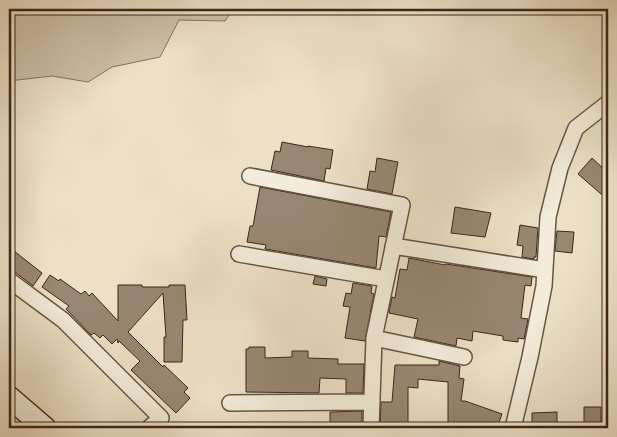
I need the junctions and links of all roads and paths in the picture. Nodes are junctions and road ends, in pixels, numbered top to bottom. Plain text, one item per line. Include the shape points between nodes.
1 (608, 103) edge
2 (250, 176) dead end
3 (393, 246) junction
4 (239, 254) dead end
5 (545, 270) junction
6 (386, 279) junction
7 (9, 280) edge
8 (374, 338) junction
9 (464, 357) dead end
10 (9, 397) edge
11 (372, 402) junction
12 (230, 403) dead end
13 (45, 428) edge
14 (149, 428) edge
15 (371, 428) edge
16 (513, 428) edge

1 - 5 street via 576,128 560,168 548,217
2 - 3 street via 402,204
3 - 5 street
3 - 6 street
4 - 6 street
5 - 16 street via 530,357
6 - 8 street
7 - 14 street via 63,320 161,418
8 - 9 street
8 - 11 street
10 - 13 street
11 - 12 street
11 - 15 street

